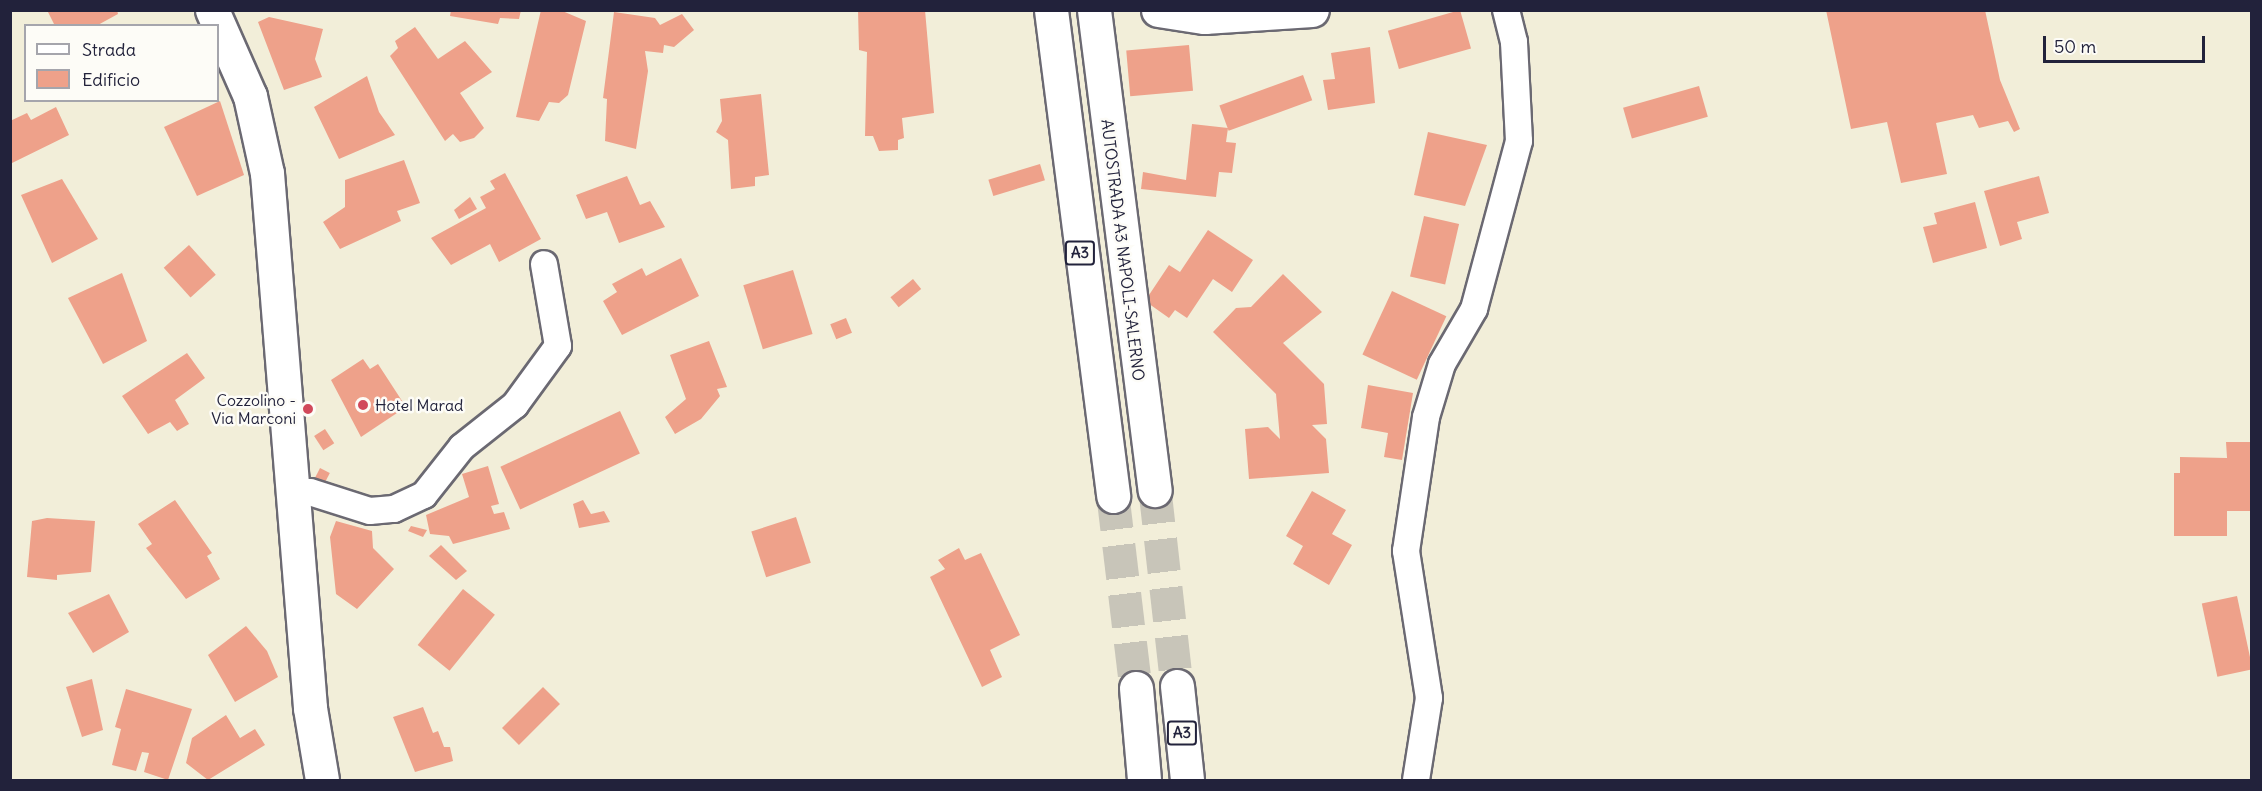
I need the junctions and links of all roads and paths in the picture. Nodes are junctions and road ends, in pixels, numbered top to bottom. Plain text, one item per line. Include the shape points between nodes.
1 (212, 10) edge
2 (1051, 10) edge
3 (1094, 10) edge
4 (1158, 10) edge
5 (1312, 10) edge
6 (1506, 10) edge
7 (218, 24) edge
8 (219, 26) edge
9 (544, 264) dead end
10 (1155, 490) tunnel mouth
11 (295, 494) junction
12 (1113, 496) tunnel mouth
13 (1177, 686) tunnel mouth
14 (1136, 688) tunnel mouth
15 (322, 780) edge
16 (1144, 780) edge
17 (1187, 780) edge
18 (1416, 780) edge

1 - 7 main road
2 - 12 main road, A3
3 - 10 main road, AUTOSTRADA A3 NAPOLI-SALERNO
4 - 5 main road via 1204,17
6 - 18 street via 1514,42 1519,141 1474,309 1442,364 1426,417 1406,551 1429,698
8 - 11 main road via 250,96 267,173
9 - 11 street via 558,346 515,405 462,447 424,495 394,509 370,511 310,492
11 - 15 main road via 310,708
13 - 17 main road, A3
14 - 16 main road, A3

